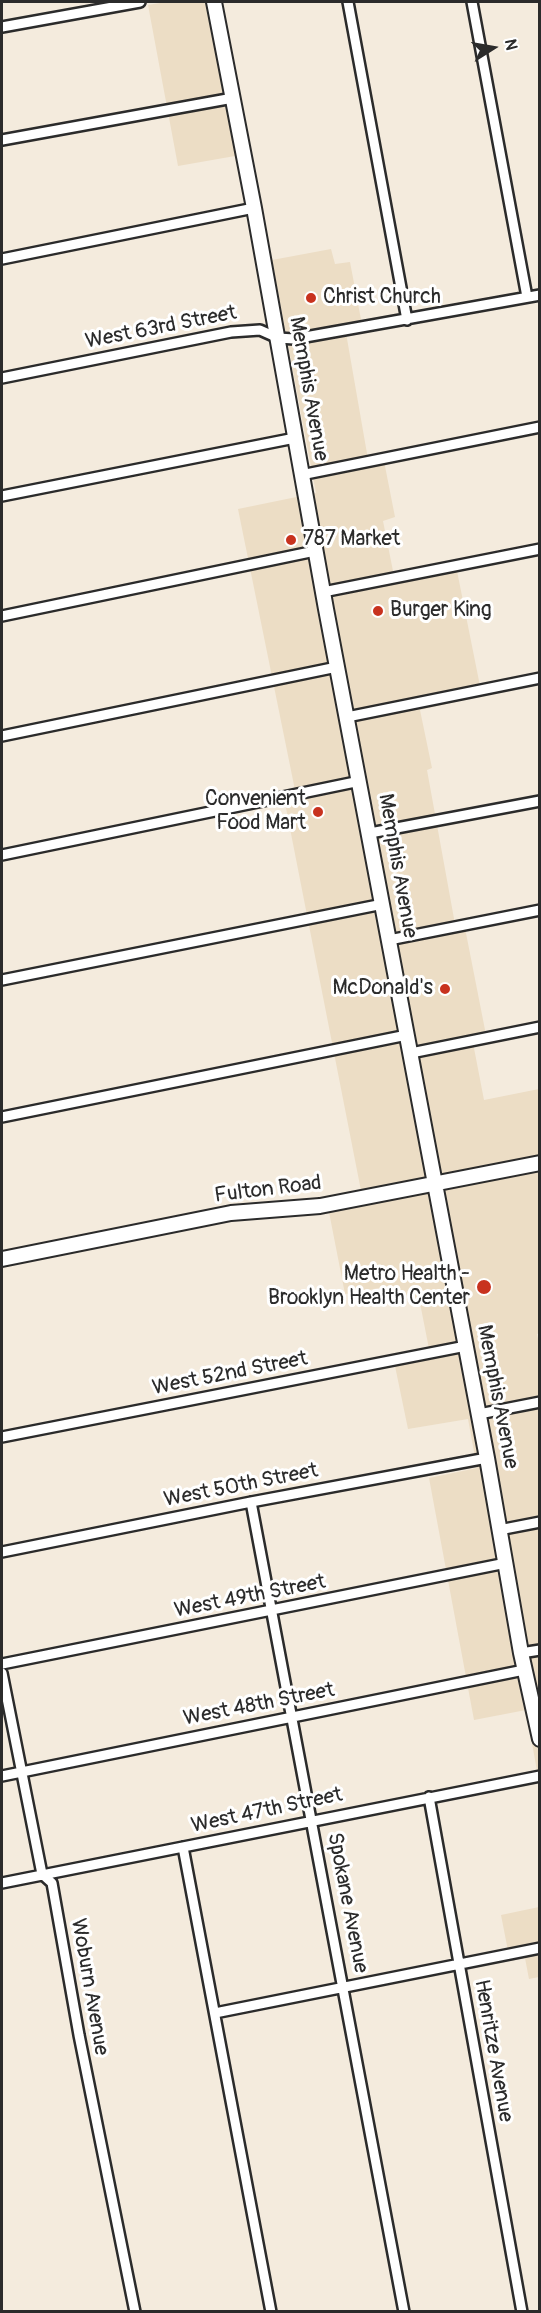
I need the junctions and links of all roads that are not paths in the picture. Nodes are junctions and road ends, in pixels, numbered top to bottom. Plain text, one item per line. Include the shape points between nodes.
1 (140, 2) edge
2 (214, 2) edge
3 (348, 2) edge
4 (472, 2) edge
5 (2, 27) edge
6 (233, 98) junction
7 (2, 140) edge
8 (254, 208) junction
9 (2, 259) edge
10 (540, 295) edge
11 (527, 297) junction
12 (407, 320) junction
13 (278, 338) junction
14 (2, 378) edge
15 (540, 427) edge
16 (295, 438) junction
17 (302, 476) junction
18 (2, 496) edge
19 (540, 549) edge
20 (315, 551) junction
21 (323, 592) junction
22 (2, 616) edge
23 (337, 667) junction
24 (540, 678) edge
25 (347, 717) junction
26 (2, 736) edge
27 (360, 781) junction
28 (540, 801) edge
29 (370, 833) junction
30 (2, 855) edge
31 (383, 904) junction
32 (540, 910) edge
33 (389, 940) junction
34 (2, 980) edge
35 (540, 1027) edge
36 (407, 1035) junction
37 (411, 1053) junction
38 (2, 1117) edge
39 (540, 1163) edge
40 (435, 1184) junction
41 (2, 1259) edge
42 (466, 1346) junction
43 (540, 1402) edge
44 (479, 1414) junction
45 (2, 1437) edge
46 (488, 1458) junction
47 (251, 1502) junction
48 (540, 1522) edge
49 (499, 1530) junction
50 (2, 1552) edge
51 (506, 1563) junction
52 (272, 1611) junction
53 (540, 1650) edge
54 (521, 1653) junction
55 (2, 1664) edge
56 (524, 1670) junction
57 (2, 1673) edge
58 (292, 1716) junction
59 (540, 1739) edge
60 (21, 1772) junction
61 (2, 1776) edge
62 (540, 1776) edge
63 (429, 1797) junction
64 (312, 1820) junction
65 (183, 1847) junction
66 (42, 1874) junction
67 (2, 1883) edge
68 (540, 1948) edge
69 (459, 1964) junction
70 (345, 1986) junction
71 (215, 2013) junction
72 (135, 2312) edge
73 (271, 2312) edge
74 (404, 2312) edge
75 (522, 2312) edge

1 - 5 street
2 - 6 main road, Memphis Avenue
3 - 12 street
4 - 11 street
6 - 7 street
6 - 8 main road, Memphis Avenue
8 - 9 street
8 - 13 main road, Memphis Avenue
10 - 11 street, West 63rd Street
11 - 12 street, West 63rd Street
12 - 13 street, West 63rd Street via 294,339
13 - 14 street, West 63rd Street via 260,330 231,332
13 - 16 main road, Memphis Avenue
15 - 17 street
16 - 17 main road, Memphis Avenue
16 - 18 street
17 - 20 main road, Memphis Avenue
19 - 21 street
20 - 21 main road, Memphis Avenue
20 - 22 street
21 - 23 main road, Memphis Avenue
23 - 25 main road, Memphis Avenue
23 - 26 street
24 - 25 street
25 - 27 main road, Memphis Avenue
27 - 29 main road, Memphis Avenue
27 - 30 street
28 - 29 street
29 - 31 main road, Memphis Avenue
31 - 33 main road, Memphis Avenue
31 - 34 street
32 - 33 street
33 - 36 main road, Memphis Avenue
35 - 37 street
36 - 37 main road, Memphis Avenue
36 - 38 street
37 - 40 main road, Memphis Avenue
39 - 40 main road, Fulton Road
40 - 41 main road, Fulton Road via 321,1206 231,1213
40 - 42 main road, Memphis Avenue
42 - 44 main road, Memphis Avenue
42 - 45 street, West 52nd Street
43 - 44 street
44 - 46 main road, Memphis Avenue
46 - 47 street, West 50th Street
46 - 49 main road, Memphis Avenue
47 - 50 street, West 50th Street
47 - 52 street, Spokane Avenue
48 - 49 street
49 - 51 main road, Memphis Avenue
51 - 52 street, West 49th Street
51 - 54 main road, Memphis Avenue
52 - 55 street, West 49th Street
52 - 58 street, Spokane Avenue
53 - 54 street
54 - 56 main road, Memphis Avenue
56 - 58 street, West 48th Street
56 - 59 main road, Memphis Avenue
57 - 60 street, Woburn Avenue
58 - 60 street, West 48th Street
58 - 64 street, Spokane Avenue
60 - 61 street, West 48th Street
60 - 66 street, Woburn Avenue
62 - 63 street, West 47th Street
63 - 64 street, West 47th Street
63 - 69 street, Henritze Avenue
64 - 65 street, West 47th Street
64 - 70 street, Spokane Avenue
65 - 66 street, West 47th Street
65 - 71 street
66 - 67 street, West 47th Street
66 - 72 street, Woburn Avenue via 52,1883
68 - 69 street
69 - 70 street
69 - 75 street, Henritze Avenue
70 - 71 street
70 - 74 street, Spokane Avenue
71 - 73 street

